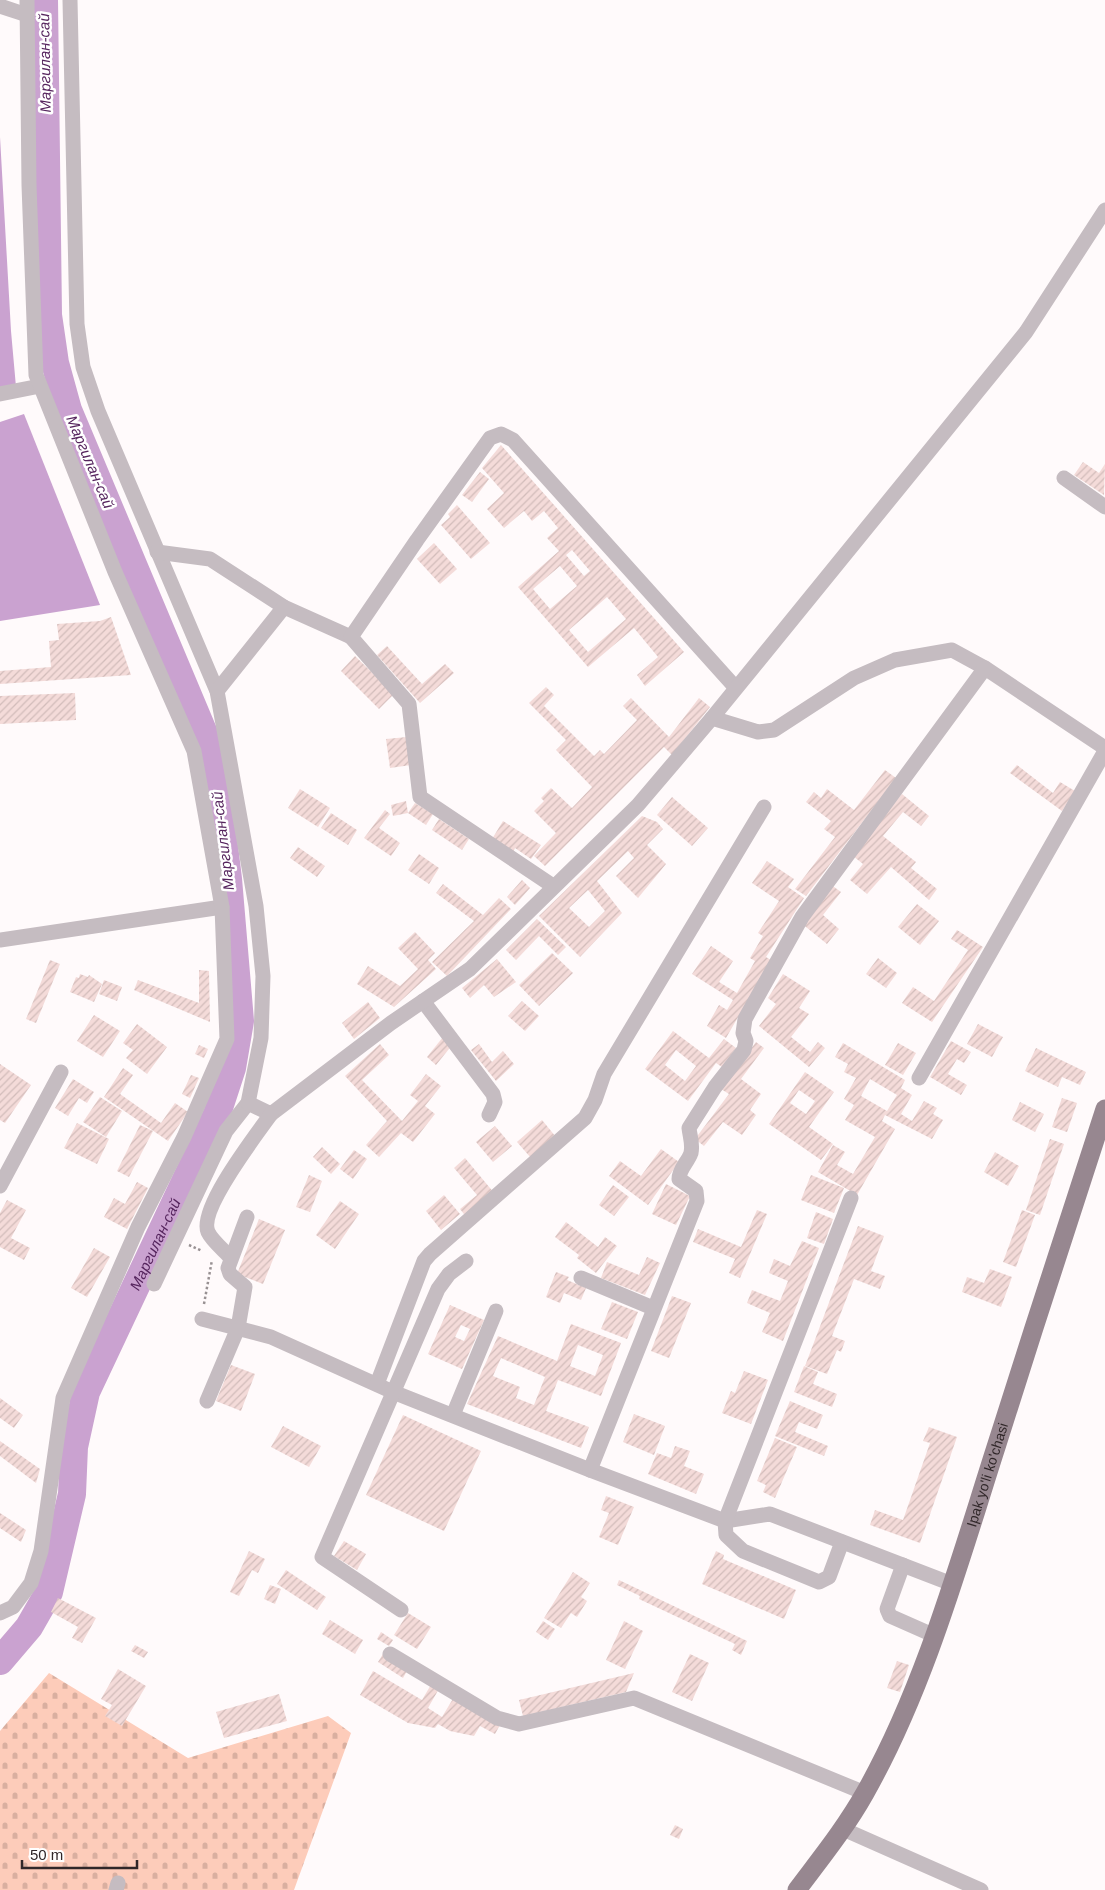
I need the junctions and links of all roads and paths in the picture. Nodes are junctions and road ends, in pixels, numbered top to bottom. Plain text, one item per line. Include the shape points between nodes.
1 (70, 0) edge
2 (0, 6) edge
3 (27, 8) edge
4 (1105, 210) edge
5 (40, 386) junction
6 (0, 394) edge
7 (1064, 478) dead end
8 (1105, 507) edge
9 (157, 552) junction
10 (284, 607) junction
11 (351, 638) junction
12 (985, 668) junction
13 (735, 687) junction
14 (216, 691) junction
15 (712, 718) junction
16 (1105, 748) edge
17 (1105, 752) edge
18 (764, 806) dead end
19 (553, 886) junction
20 (222, 906) junction
21 (0, 940) edge
22 (423, 1001) junction
23 (61, 1072) dead end
24 (919, 1078) dead end
25 (248, 1103) junction
26 (1105, 1109) edge
27 (271, 1114) junction
28 (489, 1115) dead end
29 (0, 1186) edge
30 (851, 1198) dead end
31 (247, 1217) dead end
32 (175, 1239) junction
33 (205, 1252) dead end
34 (212, 1256) dead end
35 (232, 1258) junction
36 (466, 1261) dead end
37 (581, 1278) dead end
38 (154, 1284) dead end
39 (653, 1308) junction
40 (496, 1310) dead end
41 (202, 1318) joint
42 (238, 1328) junction
43 (376, 1384) junction
44 (393, 1392) junction
45 (207, 1402) dead end
46 (454, 1415) junction
47 (590, 1470) junction
48 (725, 1522) junction
49 (842, 1542) junction
50 (903, 1565) junction
51 (952, 1584) junction
52 (402, 1610) dead end
53 (0, 1613) edge
54 (933, 1635) junction
55 (390, 1654) dead end
56 (865, 1793) junction
57 (842, 1829) junction
58 (797, 1890) edge
59 (981, 1890) edge

1 - 9 street via 77,324 84,367 98,411
2 - 3 street
3 - 5 street via 30,215 36,375
4 - 13 street via 1026,332
5 - 6 street
5 - 20 street via 115,572 194,751
7 - 8 street
9 - 10 street via 210,559
9 - 14 street
10 - 11 street
10 - 14 street
11 - 13 street via 416,540 490,438 501,434 513,440
11 - 19 street via 409,704 420,797
12 - 15 street via 952,650 896,660 854,678 774,730 758,732
12 - 16 street
12 - 39 street via 802,917 745,1020 744,1050 689,1128 691,1155 679,1179 696,1191 697,1201
13 - 15 street
14 - 25 street via 256,906 263,976 261,1038
15 - 19 street via 638,805
17 - 24 street
18 - 43 street via 604,1074 585,1118 424,1261
19 - 22 street via 470,969
20 - 21 street
20 - 53 street via 227,1040 184,1137 138,1228 63,1398 41,1551 31,1583 13,1607
22 - 27 street
22 - 28 street via 493,1094 495,1102
23 - 29 street
25 - 27 street
25 - 32 street via 226,1131
26 - 51 main road, Ipak yo'li ko'chasi
27 - 35 street via 242,1154 207,1216 208,1232
30 - 48 street
31 - 35 street
32 - 33 path
32 - 38 street
34 - 41 path
35 - 42 street via 228,1268 230,1274 245,1287
36 - 44 street via 449,1274 438,1289
37 - 39 street
39 - 47 street
40 - 46 street
41 - 42 street
42 - 43 street via 271,1337
42 - 45 street
43 - 44 street
44 - 46 street
44 - 52 street via 322,1557
46 - 47 street
47 - 48 street
48 - 49 street via 770,1514
48 - 49 street via 726,1534 743,1551 819,1582 830,1577
49 - 50 street
50 - 51 street
50 - 54 street via 886,1609 890,1616
51 - 54 main road, Ipak yo'li ko'chasi
54 - 56 main road, Ipak yo'li ko'chasi via 890,1744
55 - 56 street via 497,1718 519,1724 634,1698
56 - 57 main road, Ipak yo'li ko'chasi
57 - 58 main road, Ipak yo'li ko'chasi
57 - 59 street

